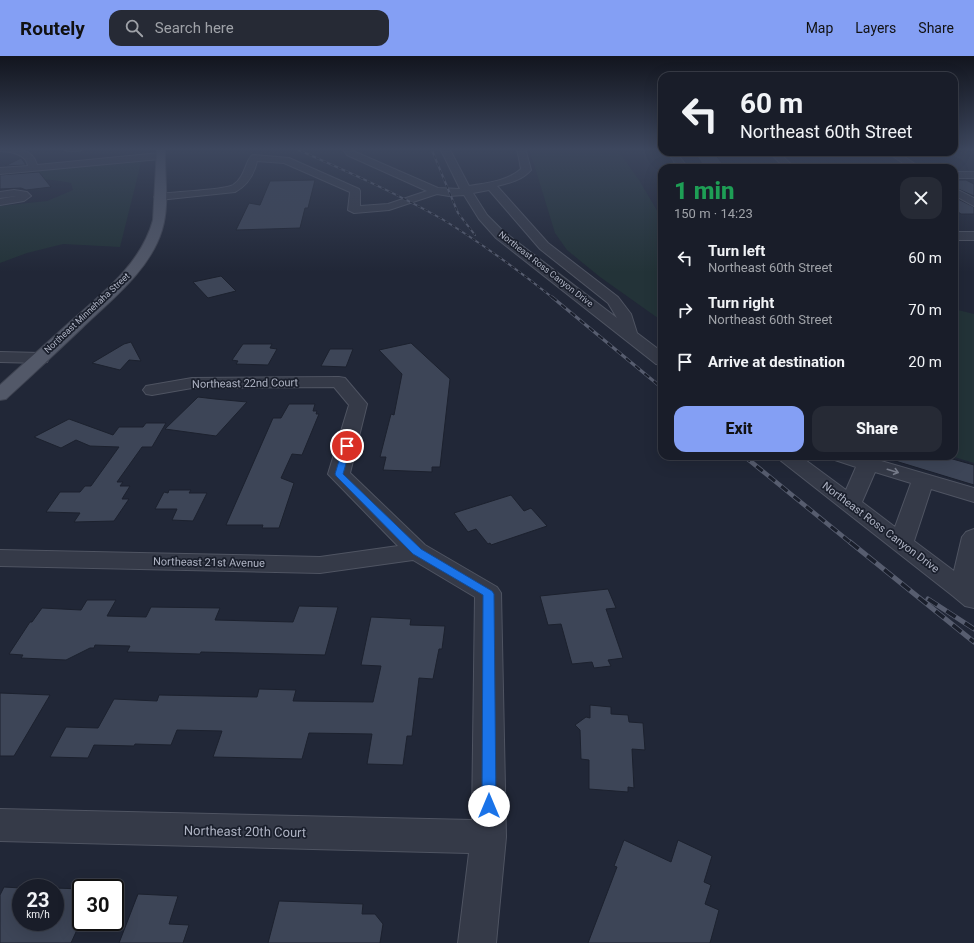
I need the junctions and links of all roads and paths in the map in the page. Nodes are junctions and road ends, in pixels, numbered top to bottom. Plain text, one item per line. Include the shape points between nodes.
1 (160, 189) edge
2 (232, 189) edge
3 (241, 189) edge
4 (351, 189) edge
5 (432, 189) edge
6 (474, 189) edge
7 (494, 189) edge
8 (469, 190) junction
9 (436, 191) junction
10 (205, 193) junction
11 (958, 194) edge
12 (0, 195) edge
13 (160, 197) junction
14 (0, 202) edge
15 (233, 202) dead end
16 (209, 204) dead end
17 (974, 204) edge
18 (958, 236) edge
19 (974, 236) edge
20 (630, 334) junction
21 (0, 357) edge
22 (658, 357) edge
23 (41, 358) junction
24 (152, 390) dead end
25 (0, 395) edge
26 (792, 460) edge
27 (855, 460) edge
28 (868, 464) junction
29 (923, 480) junction
30 (974, 495) edge
31 (850, 504) junction
32 (974, 537) edge
33 (901, 543) junction
34 (417, 551) junction
35 (0, 558) edge
36 (968, 594) edge
37 (0, 825) edge
38 (489, 836) junction
39 (477, 943) edge

1 - 13 main road, Northeast Minnehaha Street
2 - 10 street
3 - 15 street
4 - 9 street via 355,191 354,210 389,207
5 - 9 street
6 - 8 street
7 - 20 street via 544,246 613,300 623,314
8 - 9 street via 449,193
8 - 20 street, Northeast Ross Canyon Drive via 483,217 500,235
10 - 13 street
10 - 16 street
11 - 17 street
12 - 14 street via 26,196
13 - 23 main road, Northeast Minnehaha Street via 156,230 135,268
18 - 19 street
20 - 22 street, Northeast Ross Canyon Drive
21 - 23 street
23 - 25 main road, Northeast Minnehaha Street
24 - 34 street, Northeast 22nd Court via 192,383 339,382 358,404 339,474
26 - 31 street, Northeast Ross Canyon Drive
27 - 28 street
28 -> 29 street
28 - 31 street
29 - 30 street
29 - 33 street
31 - 33 street, Northeast Ross Canyon Drive
32 - 36 street
33 - 36 street, Northeast Ross Canyon Drive
34 - 35 street, Northeast 21st Avenue via 320,565
34 - 38 street via 488,594
37 - 38 street, Northeast 20th Court
38 - 39 street

